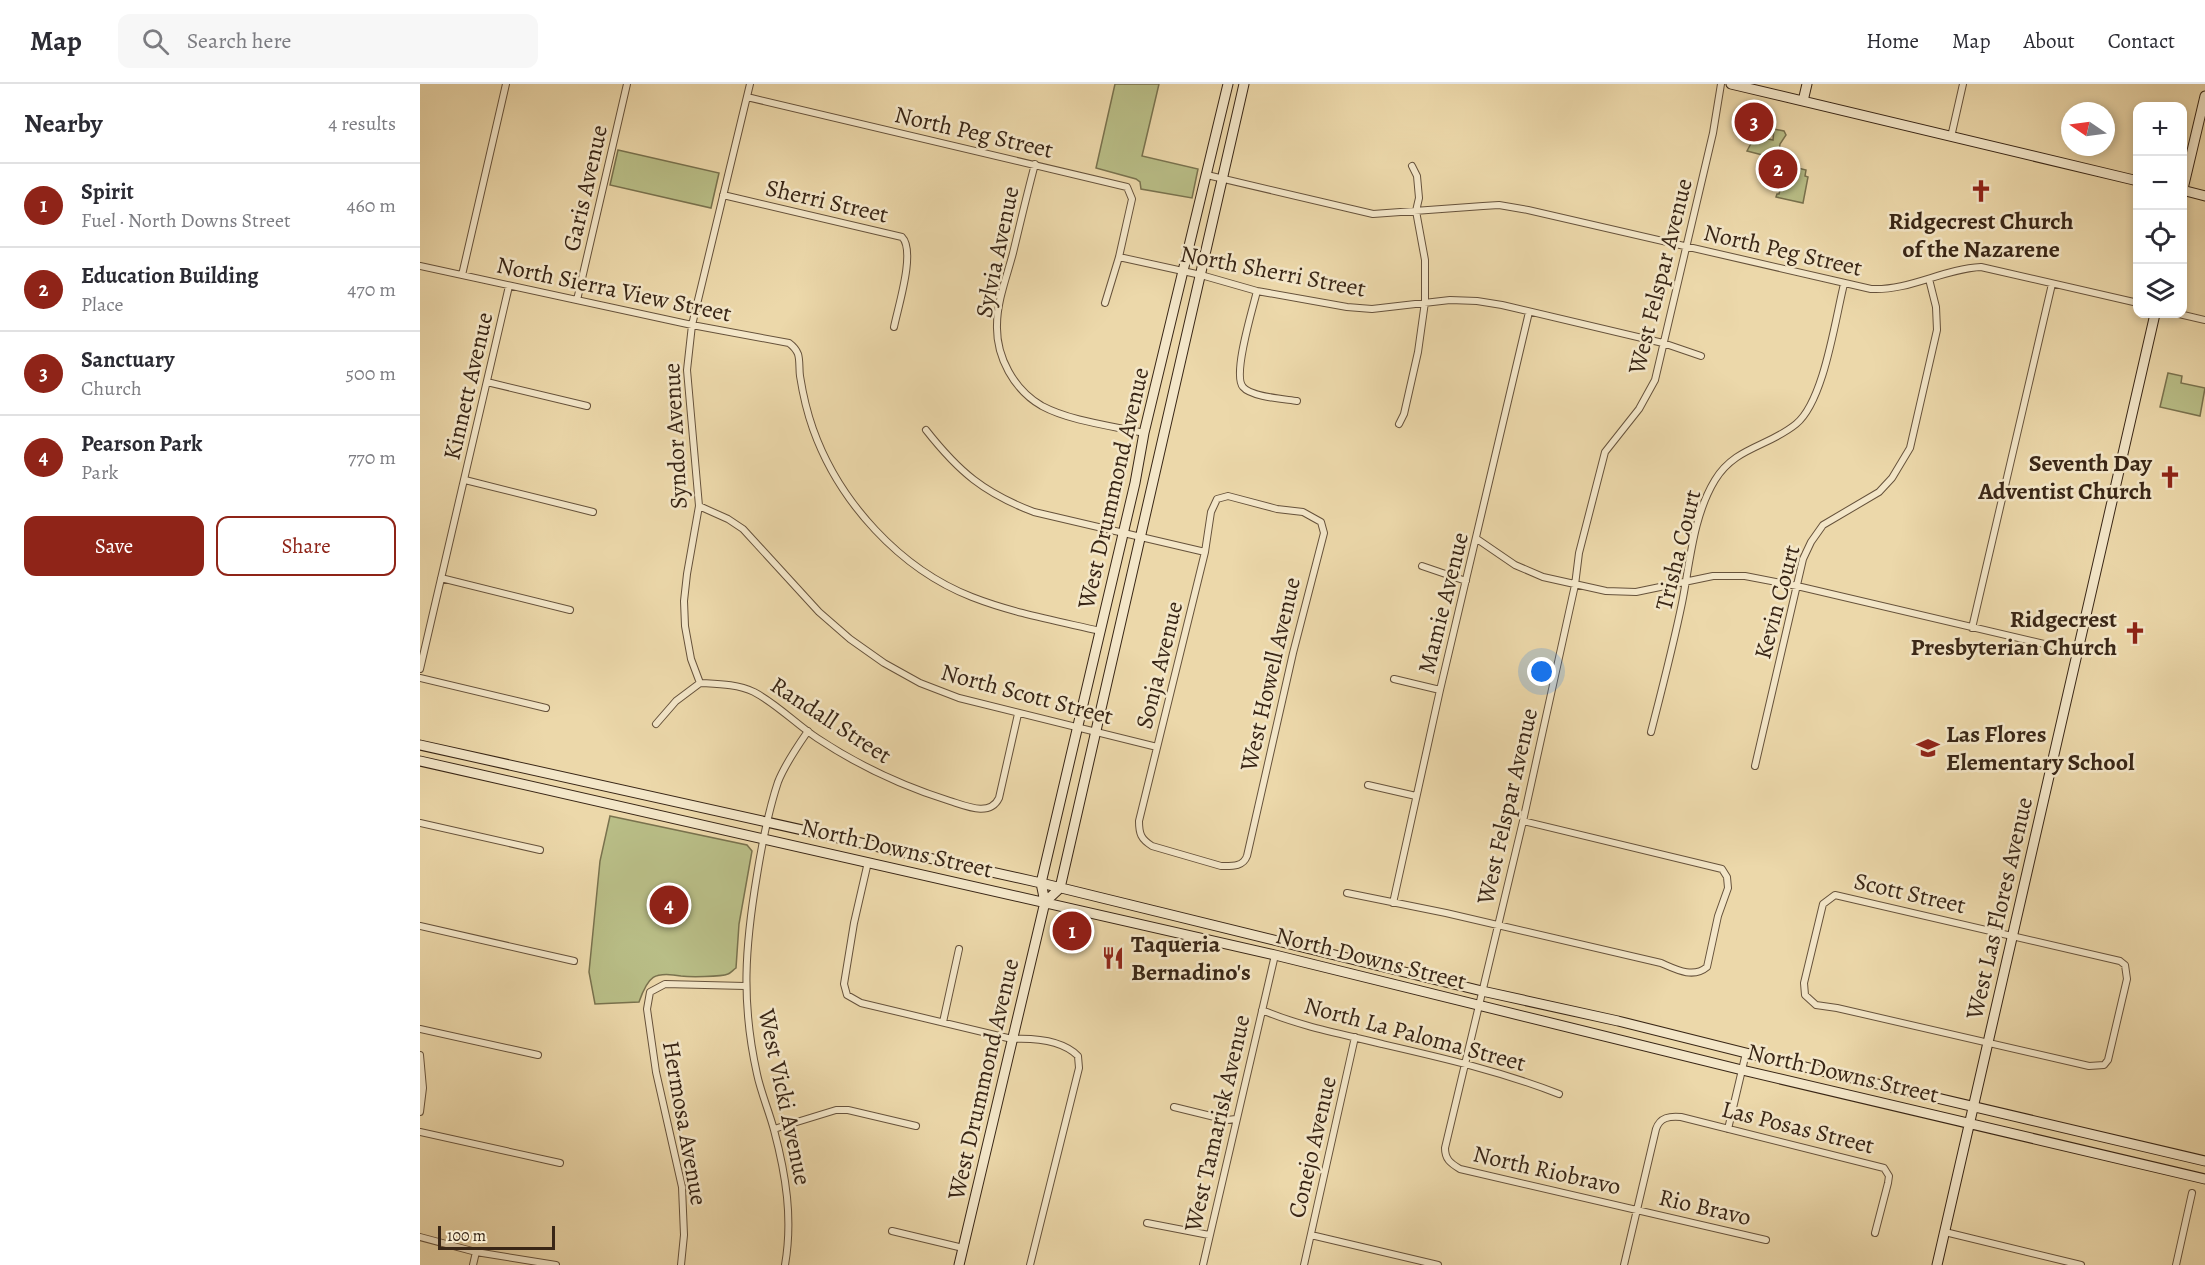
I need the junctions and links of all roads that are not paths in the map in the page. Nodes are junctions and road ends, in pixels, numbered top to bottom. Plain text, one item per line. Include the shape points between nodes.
1 (506, 84) edge
2 (627, 84) edge
3 (750, 84) edge
4 (1228, 84) edge
5 (1244, 84) edge
6 (1721, 84) edge
7 (1731, 84) edge
8 (1807, 84) edge
9 (1964, 84) edge
10 (2205, 96) edge
11 (747, 97) junction
12 (1803, 101) junction
13 (1951, 136) junction
14 (1035, 164) junction
15 (1412, 166) dead end
16 (2187, 174) edge
17 (1207, 175) junction
18 (1222, 178) junction
19 (2133, 180) edge
20 (2187, 192) edge
21 (723, 195) junction
22 (2205, 196) edge
23 (1416, 211) junction
24 (1686, 246) junction
25 (1119, 257) junction
26 (420, 266) edge
27 (1184, 272) junction
28 (462, 275) junction
29 (1201, 275) junction
30 (1929, 279) junction
31 (1844, 284) junction
32 (2052, 284) junction
33 (509, 286) junction
34 (1257, 291) junction
35 (577, 300) junction
36 (1425, 302) junction
37 (2133, 302) edge
38 (1105, 303) dead end
39 (1529, 312) junction
40 (2187, 316) edge
41 (2154, 318) edge
42 (2205, 320) edge
43 (692, 325) junction
44 (894, 327) dead end
45 (1664, 343) junction
46 (1701, 356) dead end
47 (487, 382) junction
48 (1297, 401) dead end
49 (587, 406) dead end
50 (1399, 424) dead end
51 (926, 430) dead end
52 (1144, 434) junction
53 (465, 480) junction
54 (699, 506) junction
55 (593, 512) dead end
56 (1318, 519) joint
57 (1123, 533) junction
58 (1140, 538) junction
59 (1477, 539) junction
60 (1205, 552) junction
61 (1422, 566) dead end
62 (441, 578) junction
63 (1687, 580) junction
64 (1466, 581) junction
65 (1575, 585) junction
66 (1797, 586) junction
67 (570, 610) dead end
68 (1972, 628) junction
69 (1100, 631) junction
70 (2078, 652) junction
71 (420, 669) edge
72 (420, 678) edge
73 (1394, 679) dead end
74 (700, 683) junction
75 (1440, 690) junction
76 (546, 708) dead end
77 (1018, 714) junction
78 (656, 724) dead end
79 (1077, 728) junction
80 (807, 731) junction
81 (1095, 732) junction
82 (1651, 732) dead end
83 (420, 745) edge
84 (1157, 747) junction
85 (420, 761) edge
86 (1755, 766) dead end
87 (1368, 785) dead end
88 (1416, 796) junction
89 (1523, 821) junction
90 (420, 823) edge
91 (768, 823) junction
92 (1141, 836) joint
93 (764, 838) junction
94 (540, 850) dead end
95 (868, 862) junction
96 (1041, 883) junction
97 (1060, 888) junction
98 (1347, 893) dead end
99 (1045, 902) junction
100 (1393, 903) junction
101 (420, 926) edge
102 (1497, 926) junction
103 (2012, 937) junction
104 (959, 949) dead end
105 (1275, 955) junction
106 (574, 960) dead end
107 (745, 986) junction
108 (1482, 991) junction
109 (1479, 1005) junction
110 (1262, 1010) junction
111 (943, 1022) junction
112 (420, 1029) edge
113 (1355, 1037) junction
114 (1012, 1039) junction
115 (1988, 1043) junction
116 (1746, 1053) junction
117 (420, 1055) edge
118 (538, 1055) dead end
119 (1464, 1063) junction
120 (1742, 1070) junction
121 (1559, 1094) dead end
122 (1974, 1106) junction
123 (1174, 1107) dead end
124 (420, 1112) edge
125 (1236, 1119) junction
126 (1969, 1123) junction
127 (916, 1125) dead end
128 (774, 1129) junction
129 (1728, 1129) junction
130 (420, 1132) edge
131 (2205, 1161) edge
132 (560, 1163) dead end
133 (1450, 1163) joint
134 (2205, 1179) edge
135 (2192, 1193) dead end
136 (1637, 1210) junction
137 (1147, 1223) dead end
138 (892, 1231) dead end
139 (1945, 1232) junction
140 (1875, 1233) dead end
141 (1209, 1235) junction
142 (1311, 1235) junction
143 (420, 1237) edge
144 (1766, 1240) dead end
145 (963, 1248) junction
146 (476, 1252) junction
147 (473, 1265) edge
148 (556, 1265) edge
149 (681, 1265) edge
150 (785, 1265) edge
151 (959, 1265) edge
152 (1030, 1265) edge
153 (1203, 1265) edge
154 (1304, 1265) edge
155 (1438, 1265) edge
156 (1624, 1265) edge
157 (1937, 1265) edge
158 (2081, 1265) edge
159 (2176, 1265) edge

1 - 28 street
2 - 35 street, Garis Avenue
3 - 11 street, Syndor Avenue
4 - 17 main road, West Drummond Avenue
5 - 18 main road
6 - 24 street, West Felspar Avenue
7 - 12 main road
8 - 12 main road
9 - 13 street
10 - 16 main road
11 - 14 street, North Peg Street
11 - 21 street, Syndor Avenue
12 - 13 main road
13 - 19 main road
14 - 25 street, North Peg Street via 1129,190 1132,199
14 - 52 street, Sylvia Avenue via 998,312 998,344 1004,362 1025,393 1057,413
15 - 23 street via 1419,198
17 - 18 street, North Peg Street
17 - 27 main road, West Drummond Avenue
18 - 23 street, North Peg Street via 1362,212
18 - 29 main road
20 - 22 main road
21 - 43 street, Syndor Avenue
21 - 44 street, Sherri Street via 902,237 908,246 907,264
23 - 24 street, North Peg Street via 1499,205
23 - 36 street via 1425,260
24 - 31 street, North Peg Street
24 - 45 street, West Felspar Avenue
25 - 27 street, North Sherri Street
25 - 38 street
26 - 28 street, North Sierra View Street
27 - 29 street, North Sherri Street
27 - 52 main road, West Drummond Avenue
28 - 33 street, North Sierra View Street
29 - 34 street, North Sherri Street
29 - 58 main road, West Drummond Avenue
30 - 31 street, North Peg Street via 1887,290
30 - 32 street, North Peg Street via 1981,267
30 - 66 street, Kevin Court via 1937,330 1910,448 1880,492 1823,525 1803,559
31 - 63 street, Trisha Court via 1822,375 1809,408 1784,433 1749,448 1723,468 1706,497
32 - 37 street, North Peg Street
32 - 68 street
33 - 35 street, North Sierra View Street
33 - 47 street, Kinnett Avenue
34 - 36 street, North Sherri Street via 1364,308
34 - 48 street via 1240,367 1241,384 1244,389 1262,395
35 - 43 street, North Sierra View Street
36 - 39 street, North Sherri Street via 1477,301
36 - 50 street via 1418,352
39 - 45 street, North Sherri Street
39 - 59 street, Mamie Avenue
40 - 42 street
41 - 70 main road, West Las Flores Avenue
43 - 54 street, Syndor Avenue via 687,385
43 - 69 street, North Sierra View Street via 789,343 796,351 804,400 829,465 866,520 896,550 969,596
45 - 46 street, North Sherri Street
45 - 65 street, West Felspar Avenue via 1646,399 1605,452 1579,553
47 - 49 street
47 - 53 street, Kinnett Avenue
51 - 57 street via 961,470 992,493 1035,512
52 - 57 main road, West Drummond Avenue
53 - 55 street
53 - 62 street, Kinnett Avenue
54 - 74 street, Syndor Avenue via 684,601 689,648
54 - 77 street, North Scott Street via 743,529 819,612 884,663 958,698
56 - 60 street, Sonja Avenue via 1235,496 1222,497 1211,512
56 - 92 street, West Howell Avenue via 1324,533 1245,860 1233,867 1221,866 1152,846
57 - 58 street
57 - 69 main road, West Drummond Avenue
58 - 60 street
58 - 81 main road, West Drummond Avenue
59 - 64 street, Mamie Avenue
59 - 65 street via 1515,565
60 - 84 street, Sonja Avenue
61 - 64 street
62 - 67 street
62 - 71 street, Kinnett Avenue
63 - 65 street via 1636,592
63 - 66 street via 1745,576
63 - 82 street, Trisha Court
64 - 75 street, Mamie Avenue
65 - 89 street, West Felspar Avenue
66 - 68 street
66 - 86 street, Kevin Court
68 - 70 street
69 - 79 main road, West Drummond Avenue
70 - 103 main road, West Las Flores Avenue
72 - 76 street
73 - 75 street
74 - 78 street via 676,701
74 - 80 street, Randall Street via 728,684 756,693
75 - 88 street, Mamie Avenue
77 - 79 street, North Scott Street
77 - 80 street, Randall Street via 997,802 987,809 920,791 866,768
79 - 81 street, North Scott Street
79 - 96 main road, West Drummond Avenue
80 - 91 street, West Vicki Avenue via 779,781
81 - 84 street, North Scott Street
81 - 97 main road, West Drummond Avenue
83 - 91 main road, North Downs Street
84 - 92 street, Sonja Avenue via 1139,821
85 - 93 main road, North Downs Street
87 - 88 street
88 - 100 street, Mamie Avenue
89 - 102 street, West Felspar Avenue
89 - 102 street via 1722,869 1728,888 1707,967 1702,970 1683,972 1661,963
90 - 94 street
91 - 93 street, West Vicki Avenue
91 - 96 main road, North Downs Street
93 - 95 main road, North Downs Street
93 - 107 street, West Vicki Avenue via 748,933
95 - 99 main road, North Downs Street
95 - 111 street via 844,984 847,995
96 - 97 main road, North Downs Street
96 - 99 main road, West Drummond Avenue
97 - 99 main road
97 - 108 main road, North Downs Street
98 - 100 street
99 - 105 main road, North Downs Street
99 - 114 main road, West Drummond Avenue
100 - 102 street
101 - 106 street
102 - 108 street, West Felspar Avenue
103 - 115 main road, West Las Flores Avenue
103 - 115 street, Scott Street via 2111,959 2125,965 2127,979 2104,1065 2089,1066
103 - 115 street, Scott Street via 1835,895 1826,900 1819,917 1806,972 1803,989 1816,1005
104 - 111 street
105 - 109 main road, North Downs Street
105 - 110 street, West Tamarisk Avenue
107 - 128 street, West Vicki Avenue via 757,1077
107 - 149 street, Hermosa Avenue via 665,984 654,989 649,998 656,1072 684,1206
108 - 109 street, West Felspar Avenue
108 - 116 main road, North Downs Street
109 - 119 street, West Felspar Avenue
109 - 120 main road, North Downs Street
110 - 113 street, North La Paloma Street
110 - 125 street, West Tamarisk Avenue
111 - 114 street
112 - 118 street
113 - 119 street, North La Paloma Street
113 - 142 street, Conejo Avenue
114 - 145 main road, West Drummond Avenue
114 - 152 street via 1031,1038 1070,1048 1078,1056 1079,1068
115 - 122 main road, West Las Flores Avenue
116 - 120 street
116 - 122 main road, North Downs Street
117 - 124 street
119 - 121 street, North La Paloma Street
119 - 133 street, West Felspar Avenue via 1444,1148
120 - 126 main road, North Downs Street
120 - 129 street
122 - 126 main road, West Las Flores Avenue
122 - 131 main road, North Downs Street
123 - 125 street
125 - 141 street, West Tamarisk Avenue
126 - 134 main road, North Downs Street
126 - 139 main road, West Las Flores Avenue
127 - 128 street via 836,1110
128 - 150 street, West Vicki Avenue via 787,1194 789,1236
129 - 136 street, Las Posas Street via 1681,1117 1661,1121
129 - 140 street, Las Posas Street via 1884,1168 1889,1176
130 - 132 street
133 - 136 street, North Riobravo via 1460,1169
135 - 159 street
136 - 144 street, Rio Bravo
136 - 156 street
137 - 141 street
138 - 145 street
139 - 157 main road, West Las Flores Avenue
139 - 158 street
141 - 153 street, West Tamarisk Avenue
142 - 154 street, Conejo Avenue
142 - 155 street
143 - 146 street
145 - 151 main road, West Drummond Avenue
146 - 147 street
146 - 148 street

